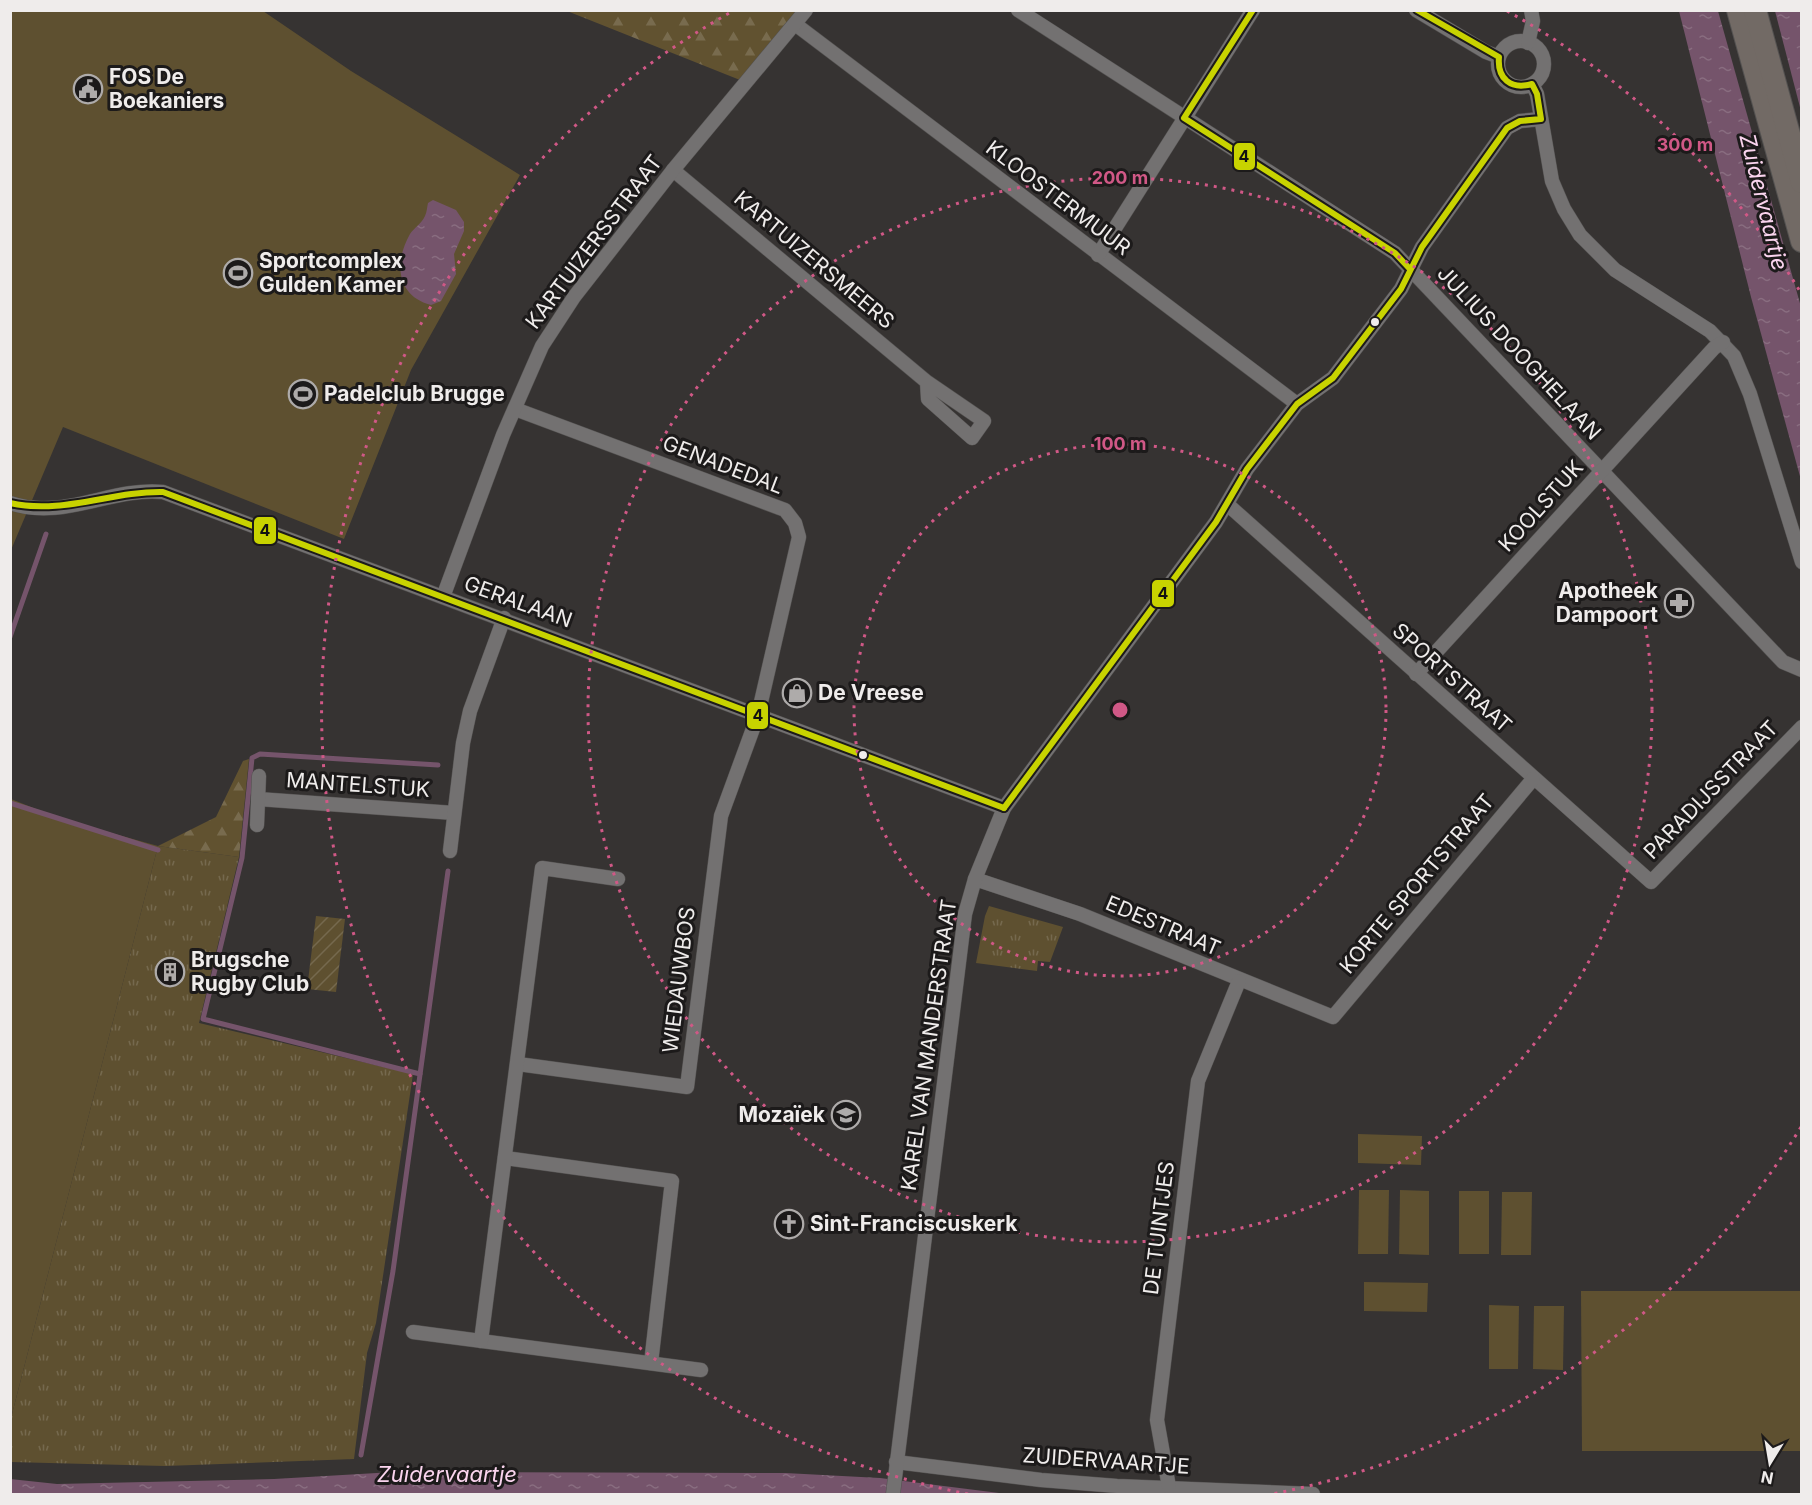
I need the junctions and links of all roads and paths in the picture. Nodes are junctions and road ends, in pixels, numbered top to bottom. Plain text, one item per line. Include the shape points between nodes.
1 (806, 10) edge
2 (1018, 10) edge
3 (1252, 10) edge
4 (1416, 10) edge
5 (1531, 10) edge
6 (1738, 10) edge
7 (1755, 10) edge
8 (795, 24) junction
9 (1528, 43) junction
10 (1499, 57) junction
11 (1532, 84) junction
12 (1184, 118) junction
13 (1541, 119) junction
14 (673, 170) junction
15 (1802, 182) edge
16 (1802, 241) edge
17 (1098, 255) junction
18 (1409, 268) junction
19 (1723, 342) junction
20 (927, 382) dead end
21 (1297, 404) junction
22 (515, 409) junction
23 (1601, 471) junction
24 (10, 503) edge
25 (1227, 504) junction
26 (1802, 562) edge
27 (443, 597) junction
28 (504, 618) junction
29 (1802, 670) edge
30 (1416, 674) junction
31 (758, 715) junction
32 (1802, 727) edge
33 (259, 776) dead end
34 (1533, 779) junction
35 (258, 799) junction
36 (1004, 808) junction
37 (454, 813) junction
38 (257, 825) dead end
39 (450, 851) dead end
40 (618, 879) dead end
41 (975, 879) junction
42 (1651, 882) joint
43 (1239, 981) junction
44 (1333, 1017) joint
45 (518, 1064) junction
46 (505, 1158) junction
47 (413, 1332) dead end
48 (481, 1341) junction
49 (651, 1363) junction
50 (701, 1370) dead end
51 (896, 1462) junction
52 (1168, 1487) junction
53 (893, 1494) edge
54 (1312, 1494) edge

1 - 8 street, KARTUIZERSSTRAAT
2 - 12 street, JULIUS DOOGHELAAN
3 - 12 street
4 - 10 street
5 - 9 street
6 - 16 main road
7 - 15 main road
8 - 14 street, KARTUIZERSSTRAAT
8 - 17 street, KLOOSTERMUUR
9 - 10 street via 1514,42
9 - 11 street via 1543,58 1542,73
10 - 11 street via 1499,70 1506,82 1519,87
11 - 13 street
12 - 17 street
12 - 18 street, JULIUS DOOGHELAAN via 1395,253
13 - 18 street, KAREL VAN MANDERSTRAAT via 1520,121 1507,128
13 - 19 street via 1552,182 1580,235 1615,270
14 - 20 street, KARTUIZERSMEERS
14 - 22 street, KARTUIZERSSTRAAT via 574,297 542,346
17 - 21 street, KLOOSTERMUUR
18 - 21 street, KAREL VAN MANDERSTRAAT via 1401,289 1334,378
18 - 23 street, JULIUS DOOGHELAAN
19 - 23 street, KOOLSTUK via 1713,348
19 - 26 street via 1734,356 1750,394
21 - 25 street, KAREL VAN MANDERSTRAAT
22 - 27 street, KARTUIZERSSTRAAT
22 - 31 street, GENADEDAL via 785,510 799,537
23 - 29 street, JULIUS DOOGHELAAN via 1783,662
23 - 30 street, KOOLSTUK
24 - 27 street, GERALAAN via 56,510 131,492 164,492
25 - 30 street, SPORTSTRAAT
25 - 36 street, KAREL VAN MANDERSTRAAT
27 - 28 street, GERALAAN
28 - 31 street, GERALAAN
28 - 37 street, MANTELSTUK via 470,711
30 - 34 street, SPORTSTRAAT
31 - 36 street, GERALAAN
31 - 45 street, WIEDAUWBOS via 721,816 687,1087
32 - 42 street, PARADIJSSTRAAT
33 - 35 street, MANTELSTUK
34 - 42 street, SPORTSTRAAT
34 - 44 street, KORTE SPORTSTRAAT
35 - 37 street, MANTELSTUK
35 - 38 street, MANTELSTUK
36 - 41 street, KAREL VAN MANDERSTRAAT
37 - 39 street, MANTELSTUK
40 - 45 street via 542,868
41 - 43 street, EDESTRAAT via 1080,914
41 - 51 street, KAREL VAN MANDERSTRAAT via 957,969
43 - 44 street, EDESTRAAT
43 - 52 street, DE TUINTJES via 1198,1081 1157,1420
45 - 46 street
46 - 48 street
46 - 49 street via 672,1181
47 - 48 street
48 - 49 street
49 - 50 street
51 - 52 street, ZUIDERVAARTJE via 1041,1480
51 - 53 street, KAREL VAN MANDERSTRAAT
52 - 54 street, ZUIDERVAARTJE

